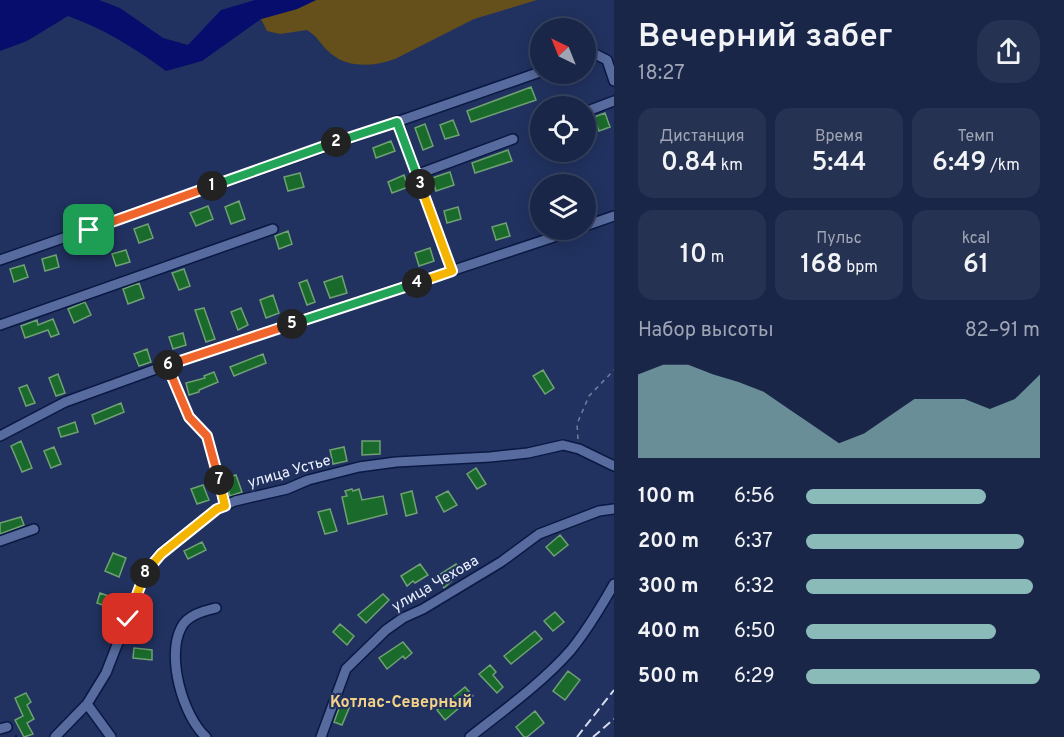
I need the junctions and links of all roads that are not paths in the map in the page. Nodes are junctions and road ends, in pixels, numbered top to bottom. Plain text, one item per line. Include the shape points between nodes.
1 (596, 56) edge
2 (530, 75) edge
3 (614, 81) edge
4 (614, 101) edge
5 (596, 108) edge
6 (397, 122) junction
7 (513, 139) dead end
8 (416, 175) junction
9 (614, 216) edge
10 (596, 222) edge
11 (273, 229) dead end
12 (544, 240) edge
13 (0, 260) edge
14 (452, 271) junction
15 (0, 325) edge
16 (0, 436) edge
17 (614, 466) edge
18 (614, 509) edge
19 (34, 529) dead end
20 (0, 541) edge
21 (614, 584) edge
22 (216, 608) dead end
23 (87, 704) junction
24 (55, 737) edge
25 (111, 737) edge
26 (206, 737) edge
27 (321, 737) edge
28 (470, 737) edge

1 - 3 street via 607,60
2 - 6 street
4 - 5 street
6 - 8 street
6 - 13 street
7 - 8 street
8 - 14 street
9 - 10 street
11 - 15 street
12 - 14 street
14 - 16 street via 65,402
17 - 23 street, улица Устье via 563,445 528,453 359,467 224,503 161,554 145,573 106,673
18 - 27 street, улица Чехова via 538,534 501,562 386,630 346,669
19 - 20 street
21 - 28 street via 592,623 569,652
22 - 26 street via 198,612 181,626 173,657 183,698
23 - 24 street, улица Устье
23 - 25 street

